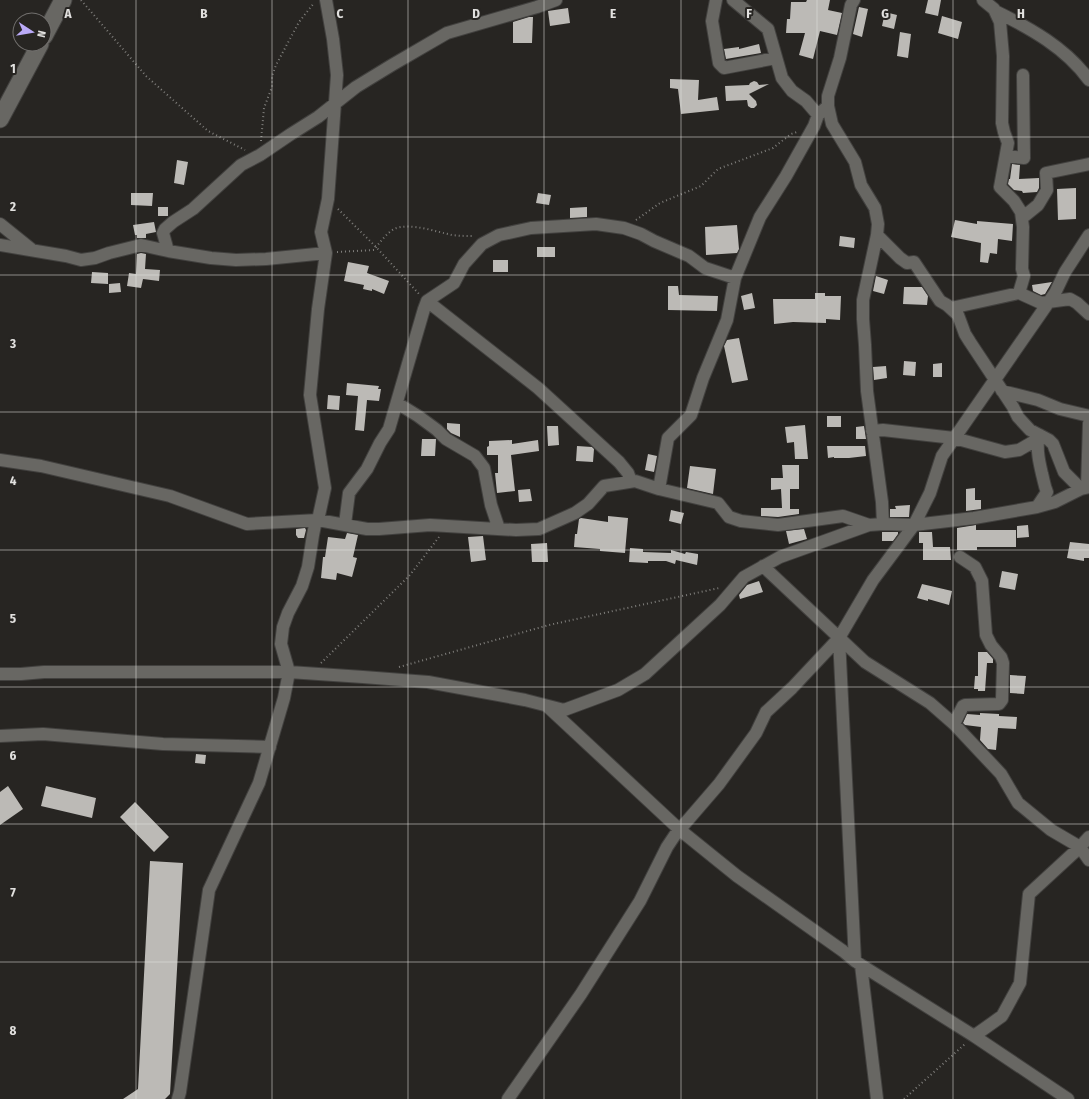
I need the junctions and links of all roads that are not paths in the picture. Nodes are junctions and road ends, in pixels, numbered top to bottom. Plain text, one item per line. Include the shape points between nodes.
1 (63, 0) edge
2 (326, 0) edge
3 (556, 0) edge
4 (716, 0) edge
5 (733, 0) edge
6 (854, 0) edge
7 (982, 0) edge
8 (996, 11) junction
9 (52, 21) edge
10 (36, 52) edge
11 (776, 58) junction
12 (1023, 75) dead end
13 (1089, 80) edge
14 (334, 103) junction
15 (828, 106) junction
16 (0, 120) edge
17 (816, 120) junction
18 (1006, 156) junction
19 (1089, 164) edge
20 (1022, 218) junction
21 (0, 224) edge
22 (877, 235) junction
23 (1089, 235) edge
24 (0, 245) edge
25 (32, 250) junction
26 (168, 251) junction
27 (326, 253) junction
28 (735, 278) junction
29 (1019, 293) junction
30 (427, 301) junction
31 (1047, 303) junction
32 (951, 308) junction
33 (1089, 314) edge
34 (994, 380) junction
35 (1002, 391) junction
36 (397, 404) junction
37 (1089, 416) edge
38 (1089, 423) edge
39 (872, 431) junction
40 (1039, 437) junction
41 (954, 438) junction
42 (0, 460) edge
43 (631, 481) junction
44 (1086, 488) edge
45 (659, 489) junction
46 (1037, 507) junction
47 (318, 520) junction
48 (345, 524) junction
49 (883, 524) junction
50 (869, 525) junction
51 (914, 525) junction
52 (499, 529) junction
53 (960, 557) dead end
54 (763, 566) junction
55 (839, 638) junction
56 (289, 672) junction
57 (0, 674) edge
58 (547, 705) junction
59 (954, 724) junction
60 (0, 736) edge
61 (270, 746) junction
62 (680, 830) junction
63 (1089, 837) edge
64 (1080, 848) junction
65 (1089, 860) edge
66 (858, 963) junction
67 (974, 1036) junction
68 (178, 1099) edge
69 (508, 1099) edge
70 (877, 1099) edge
71 (1068, 1099) edge

1 - 9 main road
2 - 14 street via 337,75
3 - 14 street via 447,33 356,87
4 - 11 street via 712,21 718,63 724,68
5 - 11 street via 768,29
6 - 15 street via 828,96
7 - 8 street
8 - 13 street via 1019,22 1054,45 1081,69
8 - 18 street via 1002,40 1002,123 1007,140
10 - 16 main road
11 - 17 street via 782,78 792,91 806,101
12 - 18 street via 1024,158
14 - 26 street via 318,117 241,165 165,229 163,234
14 - 27 street via 328,199 321,232
15 - 17 street
15 - 22 street via 832,124 855,162 861,185 875,208
17 - 28 street via 786,176 763,210
18 - 20 street via 1000,187 1018,206
19 - 20 street via 1046,173 1047,190 1038,205
20 - 29 street via 1024,276
21 - 25 street
22 - 32 street via 900,258 914,262 940,301
22 - 39 street via 863,300 867,391
23 - 31 street
24 - 25 street
25 - 26 street via 81,260 141,245
26 - 27 street via 236,260
27 - 47 street via 310,395 326,488
28 - 30 street via 705,268 688,256 624,228 596,224 531,228 499,235 482,244 464,264 454,283
28 - 45 street via 727,320 691,415 668,438
29 - 31 street via 1041,303
29 - 32 street
30 - 36 street
30 - 43 street via 538,388 619,462
31 - 33 street via 1070,300
31 - 34 street
32 - 34 street via 958,315 965,334
34 - 35 street
34 - 41 street
35 - 37 street
35 - 40 street via 1018,417
36 - 48 street via 389,429 367,469 349,493
36 - 52 street via 418,416 446,439 476,456 484,468 491,505
38 - 44 street
39 - 41 street
39 - 49 street
40 - 41 street via 1017,451 1005,452
40 - 44 street via 1045,437 1053,444 1064,472
40 - 46 street via 1038,460 1047,492
41 - 51 street via 942,456 930,493
42 - 47 street via 41,466 170,496 247,524
43 - 45 street
43 - 52 street via 604,486 588,504 575,513 539,529
44 - 46 street
45 - 50 street via 718,502 729,516 741,521 778,525 842,516
46 - 51 street
47 - 48 street
47 - 56 street via 304,580 283,627 282,644
48 - 52 street via 367,529 412,525
49 - 50 street
49 - 51 street
50 - 54 street via 780,557
51 - 55 street via 873,580
53 - 59 street via 975,567 982,581 986,635 1003,663 1002,700 999,704 964,705
54 - 55 street
54 - 58 street via 744,577 720,605 645,674 618,690 564,710
55 - 59 street via 864,662 930,703
55 - 62 street via 766,712 756,733 719,784
55 - 66 street
56 - 57 street
56 - 58 street via 428,682
56 - 61 street
58 - 62 street
59 - 64 street via 1000,774 1018,803 1051,830
60 - 61 street via 43,734 163,744
61 - 68 street via 259,782 209,890
62 - 66 street via 737,876
62 - 69 street via 667,847 640,901 581,994
63 - 64 street
64 - 65 street
64 - 67 street via 1029,894 1020,983 1002,1016
66 - 67 street
66 - 70 street
67 - 71 street

